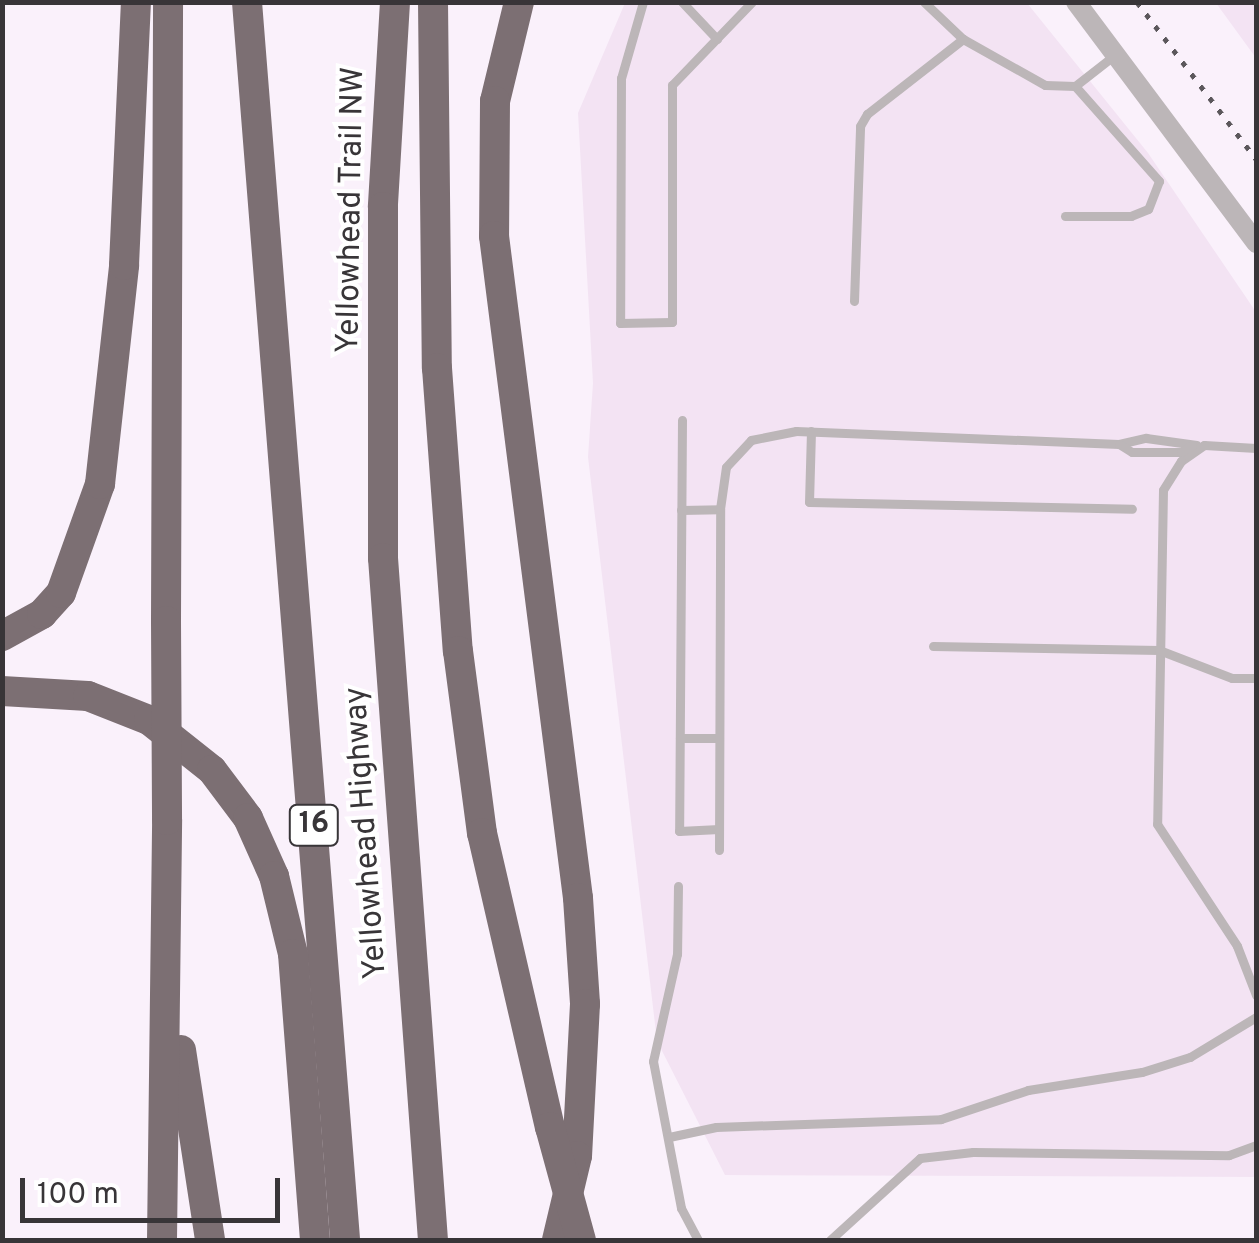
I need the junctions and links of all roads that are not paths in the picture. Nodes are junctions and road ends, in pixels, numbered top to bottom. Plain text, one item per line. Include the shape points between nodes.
1 (136, 2) edge
2 (168, 2) edge
3 (247, 2) edge
4 (395, 2) edge
5 (433, 2) edge
6 (519, 2) edge
7 (643, 2) edge
8 (682, 2) edge
9 (752, 2) edge
10 (924, 2) edge
11 (1076, 2) edge
12 (717, 38) junction
13 (964, 39) junction
14 (1116, 54) junction
15 (1075, 86) junction
16 (1065, 216) dead end
17 (1256, 243) edge
18 (854, 301) dead end
19 (384, 420) joint
20 (682, 420) dead end
21 (811, 432) junction
22 (1204, 446) junction
23 (1256, 448) edge
24 (720, 509) junction
25 (1132, 509) dead end
26 (681, 510) junction
27 (2, 636) edge
28 (934, 646) dead end
29 (1160, 650) junction
30 (1256, 678) edge
31 (2, 691) edge
32 (680, 738) junction
33 (720, 738) junction
34 (719, 830) junction
35 (719, 850) dead end
36 (678, 886) dead end
37 (168, 938) junction
38 (1256, 995) edge
39 (1256, 1017) edge
40 (668, 1136) junction
41 (1256, 1145) edge
42 (162, 1240) edge
43 (210, 1240) edge
44 (314, 1240) edge
45 (345, 1240) edge
46 (432, 1240) edge
47 (557, 1240) edge
48 (581, 1240) edge
49 (698, 1240) edge
50 (830, 1240) edge

1 - 27 highway via 124,265 100,484 61,592 42,614
2 - 37 highway, bridge
3 - 45 highway, 16
4 - 19 highway, Yellowhead Trail NW via 384,206
5 - 48 highway, bridge via 437,368 458,651 482,834
6 - 47 highway via 495,100 494,236 578,898 584,1004 577,1156
7 - 12 lane via 621,78 620,323 672,322 672,85
8 - 12 lane
9 - 12 lane
10 - 13 lane
11 - 14 street
13 - 15 lane via 1045,85
13 - 18 lane via 866,114 860,126
14 - 15 lane
14 - 17 street
15 - 16 lane via 1158,181 1148,209 1130,216
19 - 46 highway, Yellowhead Highway via 382,558
20 - 26 lane
21 - 22 lane via 1119,444 1182,438
21 - 24 lane via 751,440 726,467
21 - 25 lane via 809,502
22 - 23 lane
22 - 29 lane via 1182,461 1163,490
24 - 26 lane
24 - 33 lane
26 - 32 lane
28 - 29 lane
29 - 30 lane via 1232,678
29 - 38 lane via 1157,824 1237,946
31 - 44 highway via 88,696 149,720 212,770 248,818 274,876 293,954
32 - 33 lane
32 - 34 lane via 679,830
33 - 34 lane
34 - 35 lane
36 - 40 lane via 676,954 653,1062
37 - 42 highway
37 - 43 highway
39 - 40 lane via 1158,1067 1028,1090 941,1120 716,1127
40 - 49 lane via 681,1208
41 - 50 lane via 1229,1155 973,1152 920,1158

